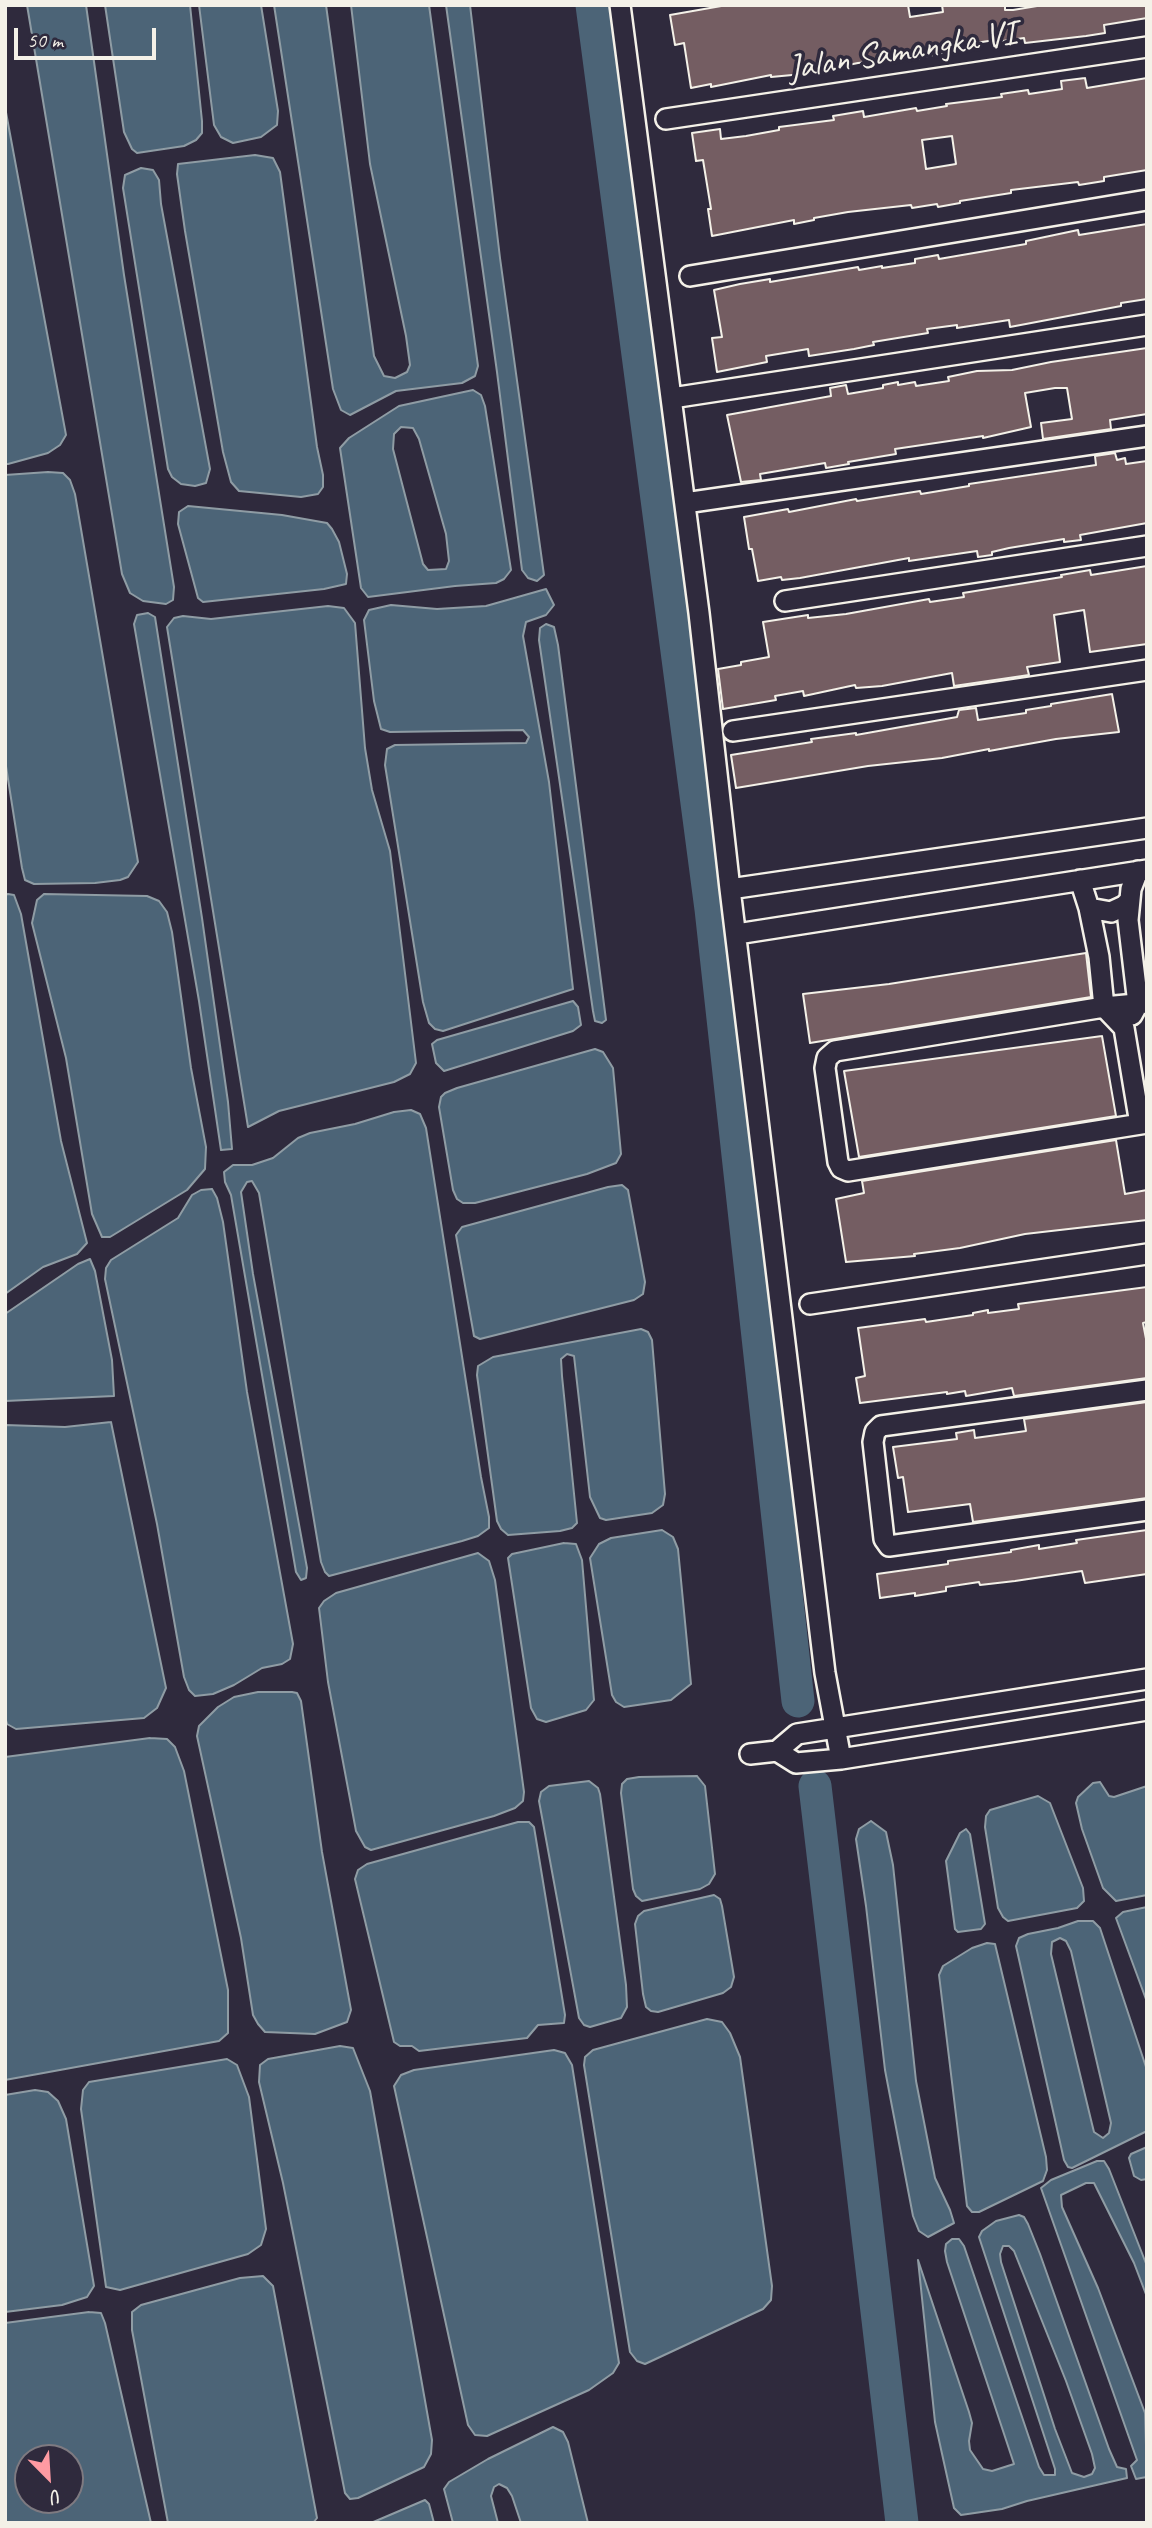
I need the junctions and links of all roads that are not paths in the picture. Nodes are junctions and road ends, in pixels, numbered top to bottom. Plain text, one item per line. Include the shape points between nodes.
1 (621, 5) edge
2 (1147, 47) edge
3 (666, 119) dead end
4 (1147, 200) edge
5 (690, 276) dead end
6 (1147, 325) edge
7 (672, 398) junction
8 (1147, 436) edge
9 (685, 503) junction
10 (1147, 547) edge
11 (785, 601) dead end
12 (1147, 670) edge
13 (733, 731) dead end
14 (1147, 828) edge
15 (1142, 871) edge
16 (1080, 880) junction
17 (730, 889) junction
18 (1129, 901) junction
19 (1089, 908) junction
20 (737, 934) junction
21 (1143, 1004) edge
22 (1104, 1007) junction
23 (1124, 1028) junction
24 (1143, 1124) edge
25 (1147, 1254) edge
26 (810, 1304) dead end
27 (1147, 1390) edge
28 (1147, 1510) edge
29 (1147, 1679) edge
30 (1147, 1710) edge
31 (835, 1728) junction
32 (777, 1751) junction
33 (750, 1755) dead end
34 (841, 1759) junction

1 - 7 street
2 - 3 street, Jalan Samangka VI
4 - 5 street
6 - 7 street
7 - 9 street
8 - 9 street
9 - 17 street
10 - 11 street
12 - 13 street
14 - 17 street
15 - 16 street
15 - 18 street
16 - 19 street
16 - 20 street
17 - 20 street
18 - 19 street via 1111,912
18 - 21 street via 1128,920
19 - 22 street
20 - 31 street
21 - 22 street
21 - 23 street
22 - 23 street
22 - 24 street via 835,1051 825,1068 838,1162 848,1171
23 - 24 street
25 - 26 street
27 - 28 street via 881,1426 873,1442 884,1539 889,1546
29 - 31 street
30 - 34 street
31 - 32 street via 797,1734
31 - 34 street
32 - 33 street
32 - 34 street via 796,1763

